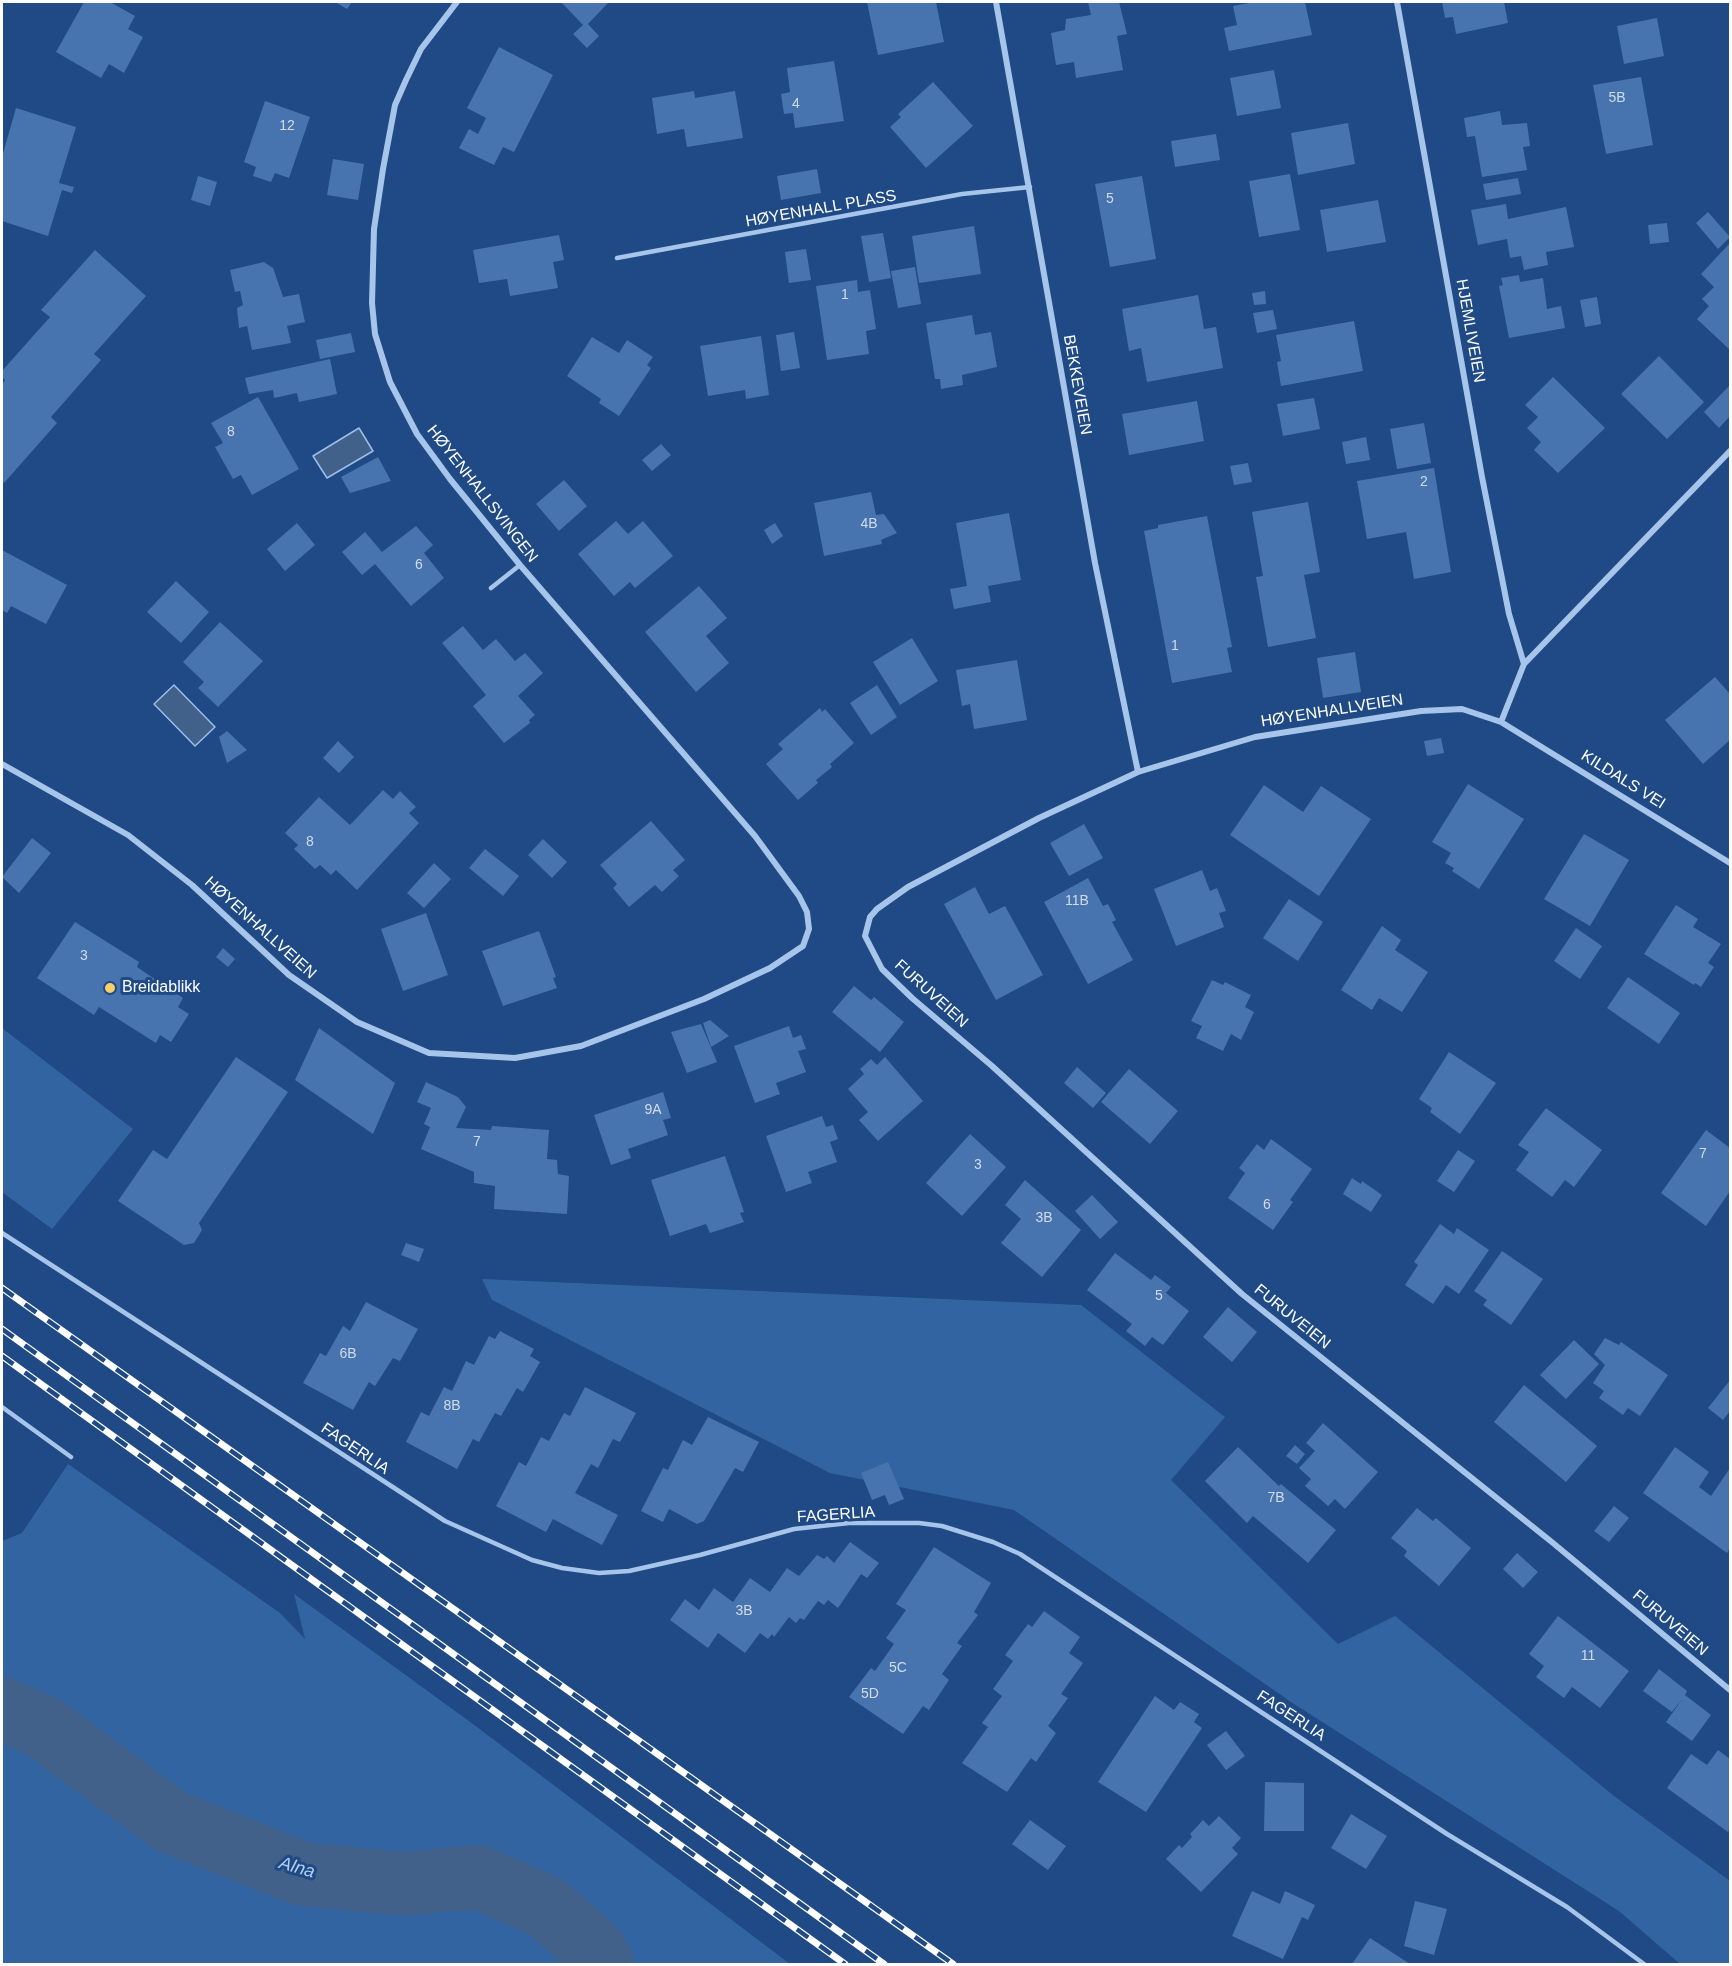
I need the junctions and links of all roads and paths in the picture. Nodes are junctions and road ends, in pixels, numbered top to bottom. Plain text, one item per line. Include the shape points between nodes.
1 (457, 2) edge
2 (996, 2) edge
3 (1397, 2) edge
4 (1030, 187) junction
5 (616, 258) dead end
6 (1731, 451) edge
7 (520, 566) junction
8 (491, 588) dead end
9 (1524, 664) junction
10 (1501, 722) junction
11 (2, 764) edge
12 (1138, 772) junction
13 (1731, 863) edge
14 (809, 929) joint
15 (865, 936) joint
16 (2, 1233) edge
17 (2, 1407) edge
18 (71, 1457) dead end
19 (1731, 1690) edge
20 (1644, 1965) edge

1 - 7 street, HØYENHALLSVINGEN via 421,48 395,105 374,229 375,334 390,382 417,434
2 - 4 street, BEKKEVEIEN
3 - 9 street, HJEMLIVEIEN via 1482,477 1509,614
4 - 5 lane, HØYENHALL PLASS via 962,194
4 - 12 street, BEKKEVEIEN via 1095,563
6 - 9 street
7 - 8 lane
7 - 14 street, HØYENHALLSVINGEN via 755,836 799,896 807,912
9 - 10 street
10 - 12 street, HØYENHALLVEIEN via 1462,709 1421,711 1255,737
10 - 13 street, KILDALS VEI
11 - 14 street, HØYENHALLVEIEN via 128,835 192,885 289,975 357,1022 429,1053 515,1058 581,1046 704,999 770,968 803,945
12 - 15 street, HØYENHALLVEIEN via 1039,818 908,887 877,909 870,917
15 - 19 street, FURUVEIEN via 882,969 912,998 1242,1294
16 - 20 lane, FAGERLIA via 445,1521 532,1560 590,1572 629,1571 794,1529 849,1523 931,1525 993,1542 1030,1560 1447,1834 1567,1907
17 - 18 lane

